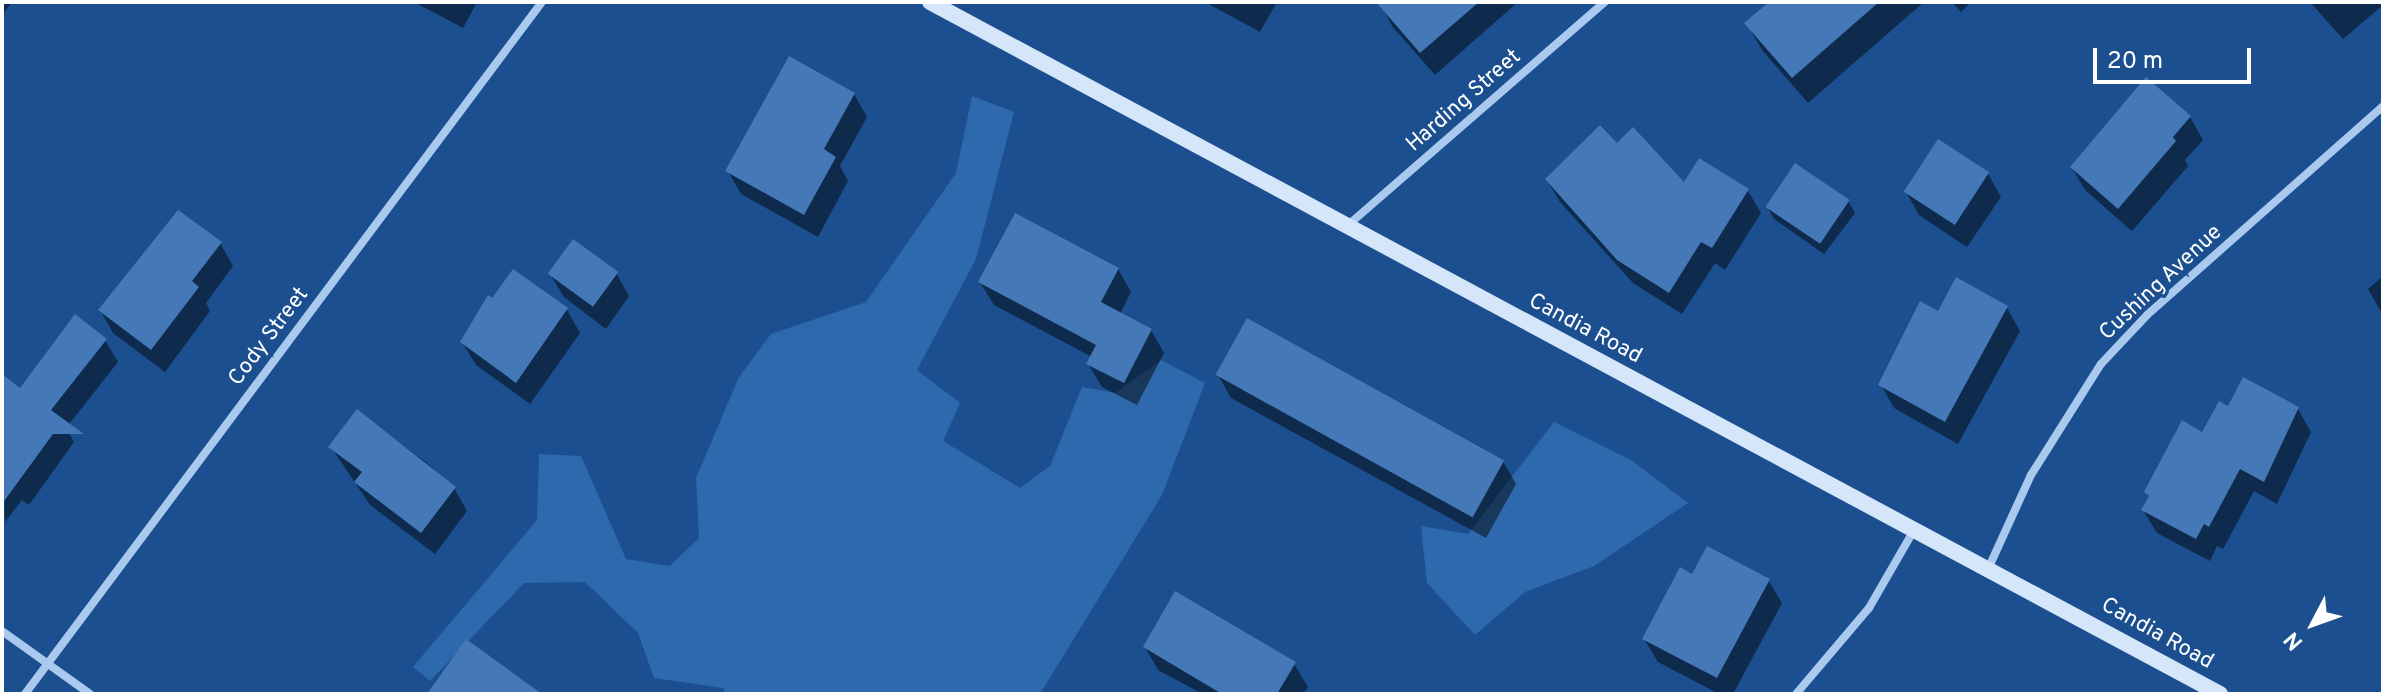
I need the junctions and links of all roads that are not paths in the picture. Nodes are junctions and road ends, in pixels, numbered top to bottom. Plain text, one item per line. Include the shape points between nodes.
1 (542, 2) edge
2 (930, 2) edge
3 (1605, 2) edge
4 (2383, 106) edge
5 (1346, 226) junction
6 (1914, 529) junction
7 (1989, 567) junction
8 (2, 631) edge
9 (48, 664) junction
10 (25, 694) edge
11 (90, 694) edge
12 (1796, 694) edge
13 (2220, 694) edge

1 - 9 street, Cody Street
2 - 5 main road, Candia Road
3 - 5 street, Harding Street
4 - 7 street, Cushing Avenue via 2147,315 2101,364 2031,475
5 - 6 main road, Candia Road
6 - 7 main road, Candia Road
6 - 12 street via 1869,608
7 - 13 main road, Candia Road
8 - 9 street
9 - 10 street, Cody Street
9 - 11 street

